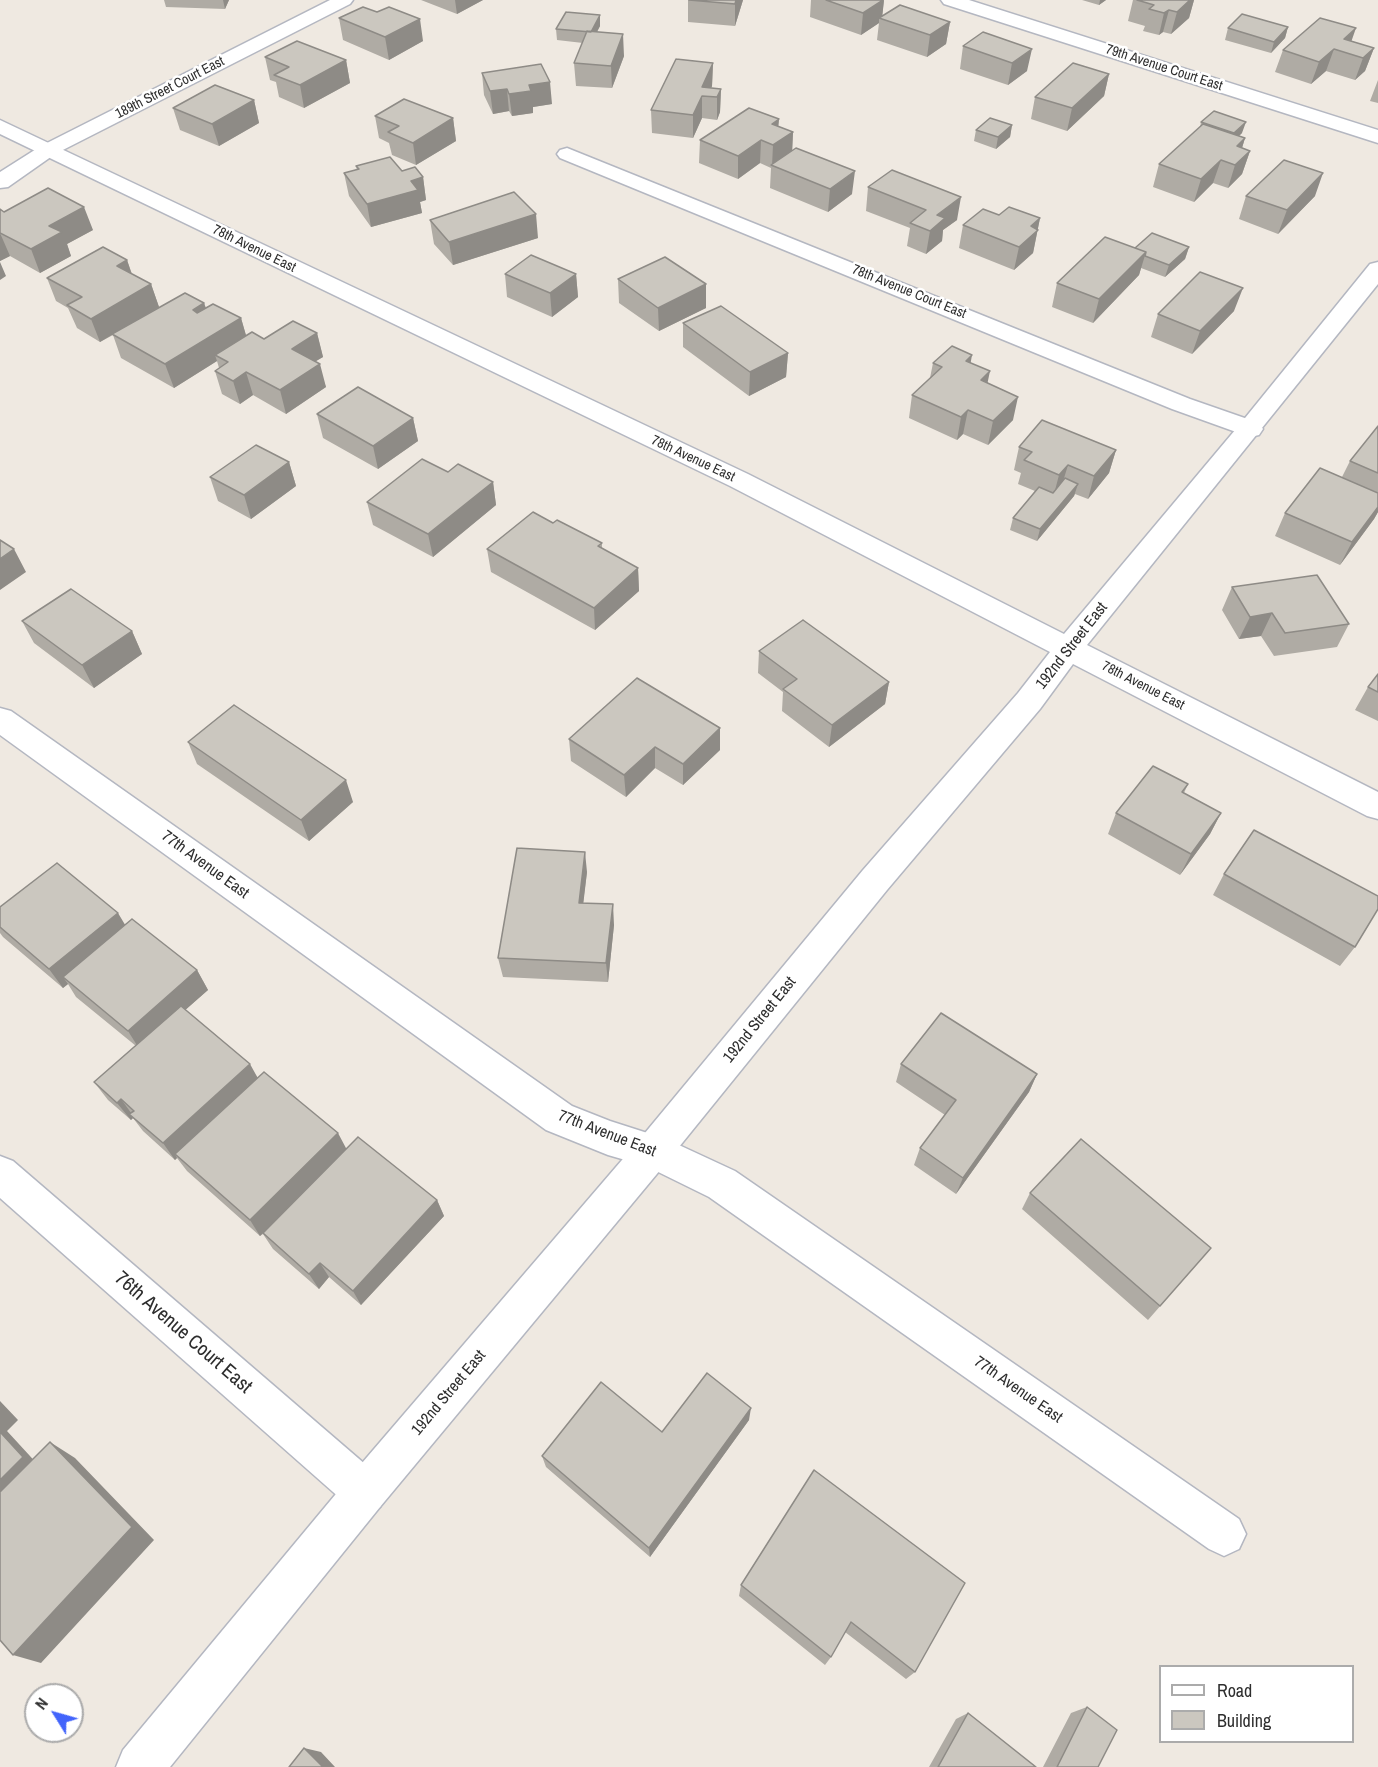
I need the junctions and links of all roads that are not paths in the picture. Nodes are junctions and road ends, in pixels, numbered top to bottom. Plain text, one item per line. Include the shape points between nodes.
1 (344, 0) edge
2 (950, 0) edge
3 (0, 126) edge
4 (1378, 137) edge
5 (48, 150) junction
6 (567, 154) dead end
7 (0, 182) edge
8 (1378, 269) edge
9 (1250, 429) junction
10 (1069, 648) junction
11 (0, 719) edge
12 (1378, 807) edge
13 (653, 1151) junction
14 (0, 1174) edge
15 (365, 1492) junction
16 (1224, 1534) dead end
17 (140, 1767) edge

1 - 5 street, 189th Street Court East
2 - 4 street, 79th Avenue Court East
3 - 5 street, 78th Avenue East
5 - 7 street, 189th Street Court East
5 - 10 street, 78th Avenue East via 739,480
6 - 9 street, 78th Avenue Court East
8 - 9 street, 192nd Street East
9 - 10 street, 192nd Street East
10 - 12 street, 78th Avenue East
10 - 13 street, 192nd Street East
11 - 13 street, 77th Avenue East via 559,1118
13 - 15 street, 192nd Street East
13 - 16 street, 77th Avenue East via 722,1184
14 - 15 street, 76th Avenue Court East
15 - 17 street, 192nd Street East

